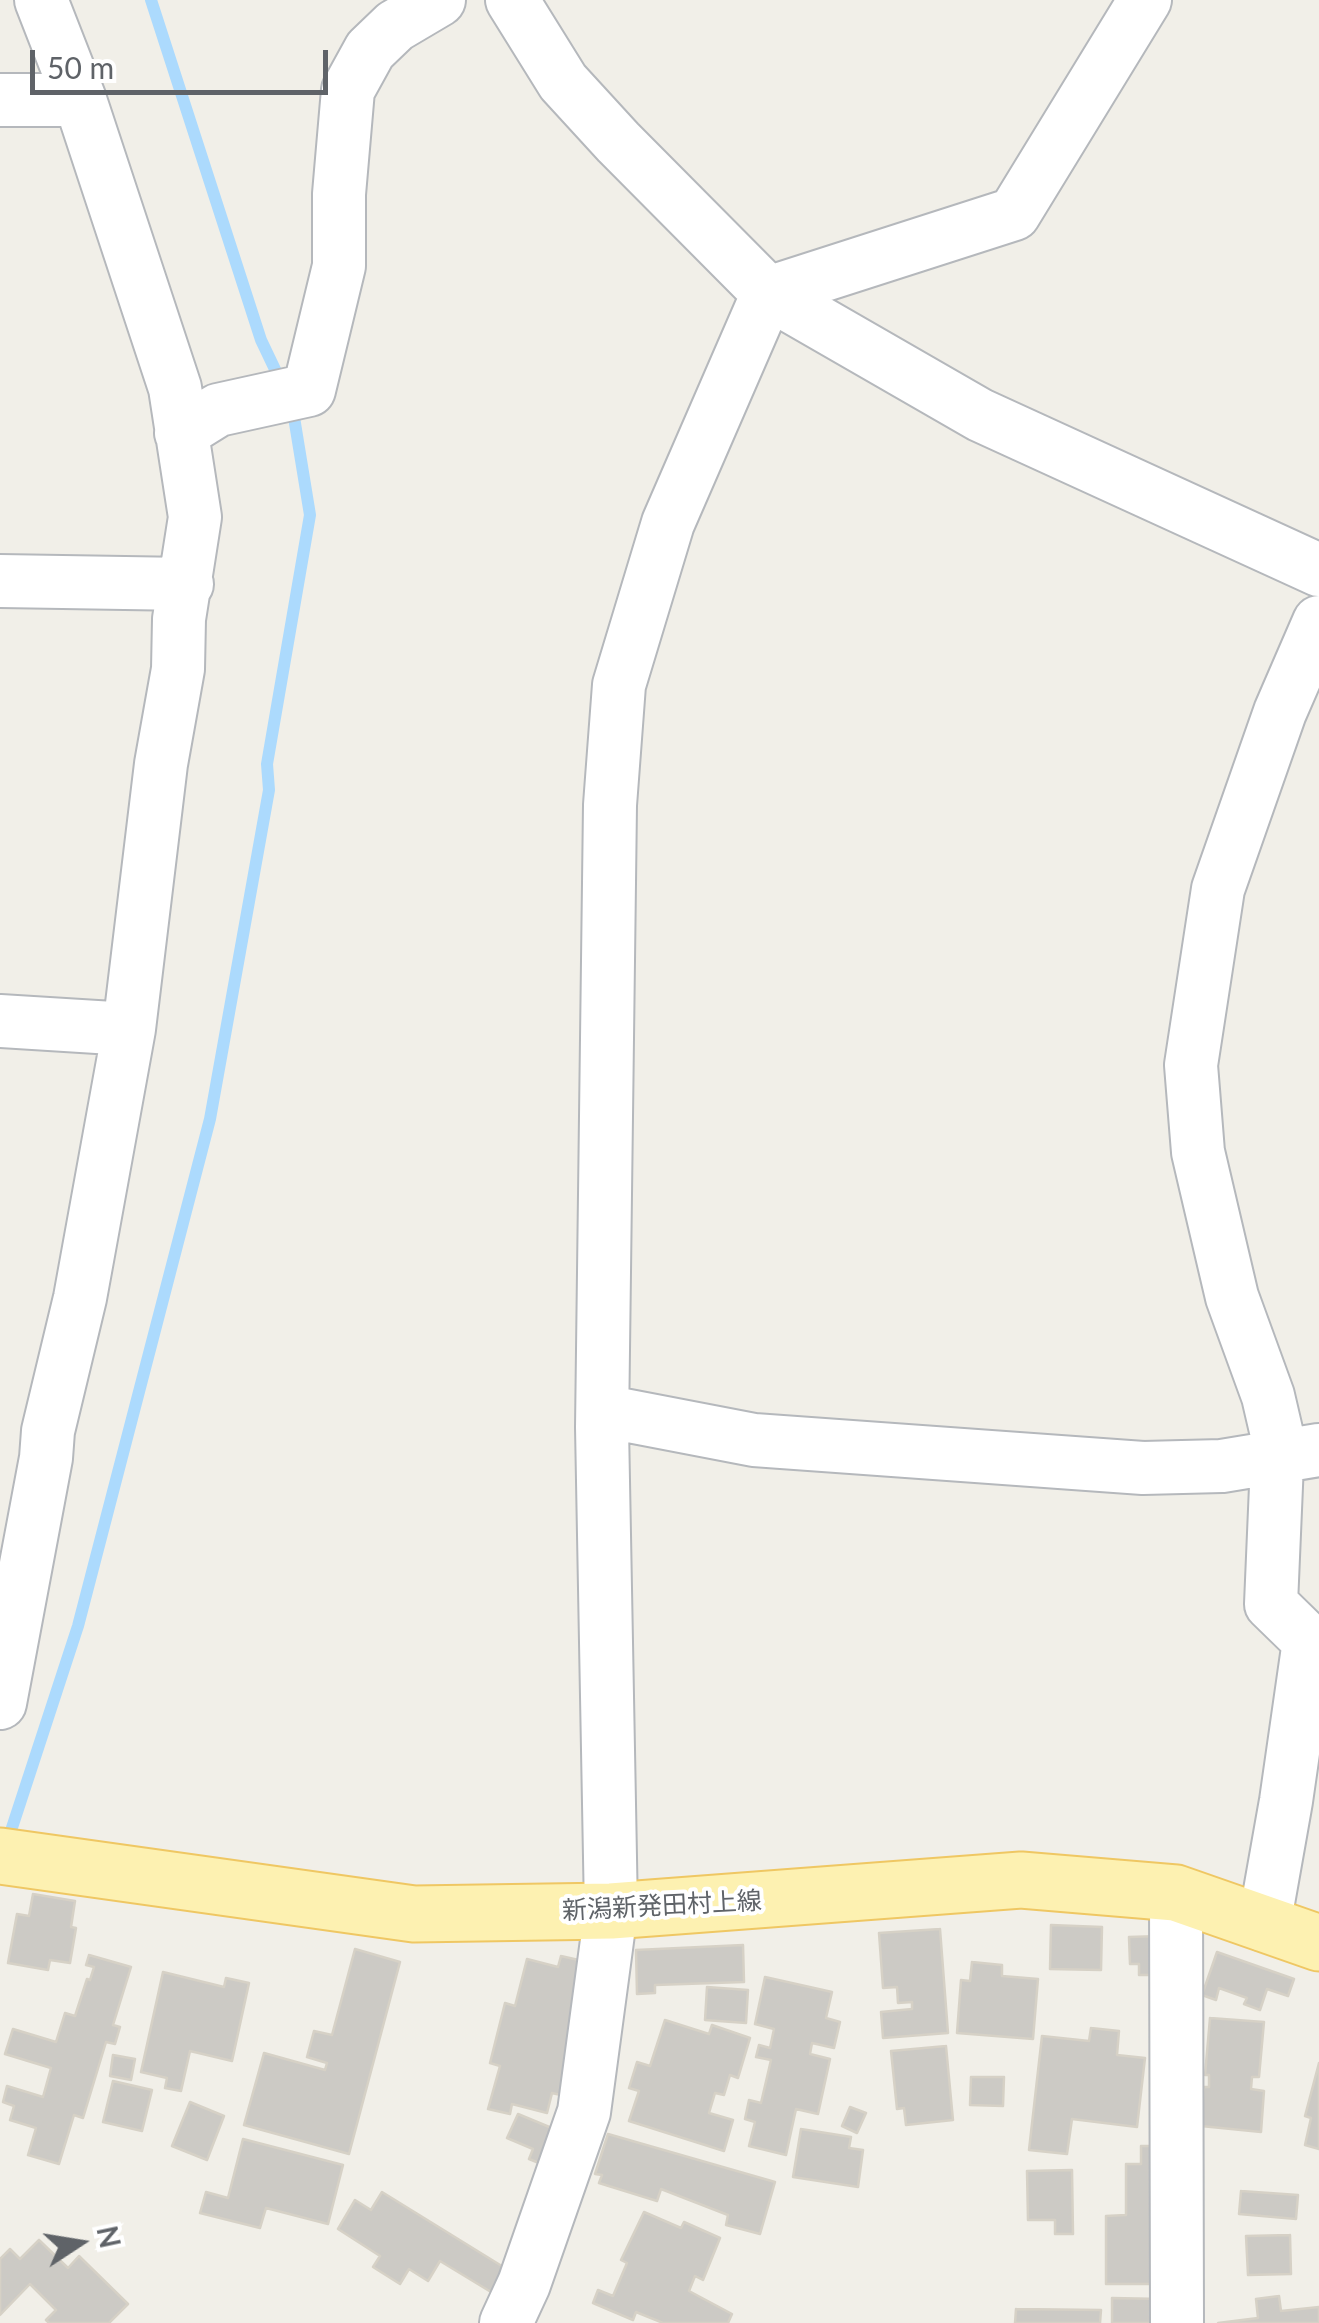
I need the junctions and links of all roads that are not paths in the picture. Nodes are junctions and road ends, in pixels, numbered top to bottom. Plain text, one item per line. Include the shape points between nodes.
1 (41, 0) edge
2 (439, 0) edge
3 (512, 0) edge
4 (1146, 0) edge
5 (0, 100) edge
6 (80, 100) junction
7 (768, 293) junction
8 (181, 432) junction
9 (1319, 570) edge
10 (0, 581) edge
11 (187, 584) junction
12 (1319, 622) edge
13 (0, 1021) edge
14 (129, 1029) junction
15 (603, 1412) junction
16 (1298, 1454) edge
17 (0, 1703) edge
18 (0, 1856) edge
19 (1176, 1893) junction
20 (611, 1912) junction
21 (1264, 1924) junction
22 (1319, 1944) edge
23 (506, 2323) edge
24 (1177, 2323) edge

1 - 6 street
2 - 8 street via 370,50 348,90 339,266 309,390 218,410
3 - 7 street via 564,82
4 - 7 street via 1014,214
5 - 6 street
6 - 8 street via 175,388
7 - 9 street via 980,415
7 - 15 street via 668,523 619,686 610,805
8 - 11 street via 195,517
10 - 11 street
11 - 14 street
12 - 16 street via 1218,889 1191,1066 1198,1152 1232,1296 1278,1439
13 - 14 street
14 - 17 street
15 - 16 street via 754,1440 1124,1466 1222,1466
15 - 20 street
16 - 21 street via 1271,1604 1309,1641
18 - 20 main road, 新潟新発田村上線 via 414,1914
19 - 20 main road, 新潟新発田村上線 via 1022,1880
19 - 21 main road, 新潟新発田村上線
19 - 24 street
20 - 23 street via 584,2112
21 - 22 main road, 新潟新発田村上線

